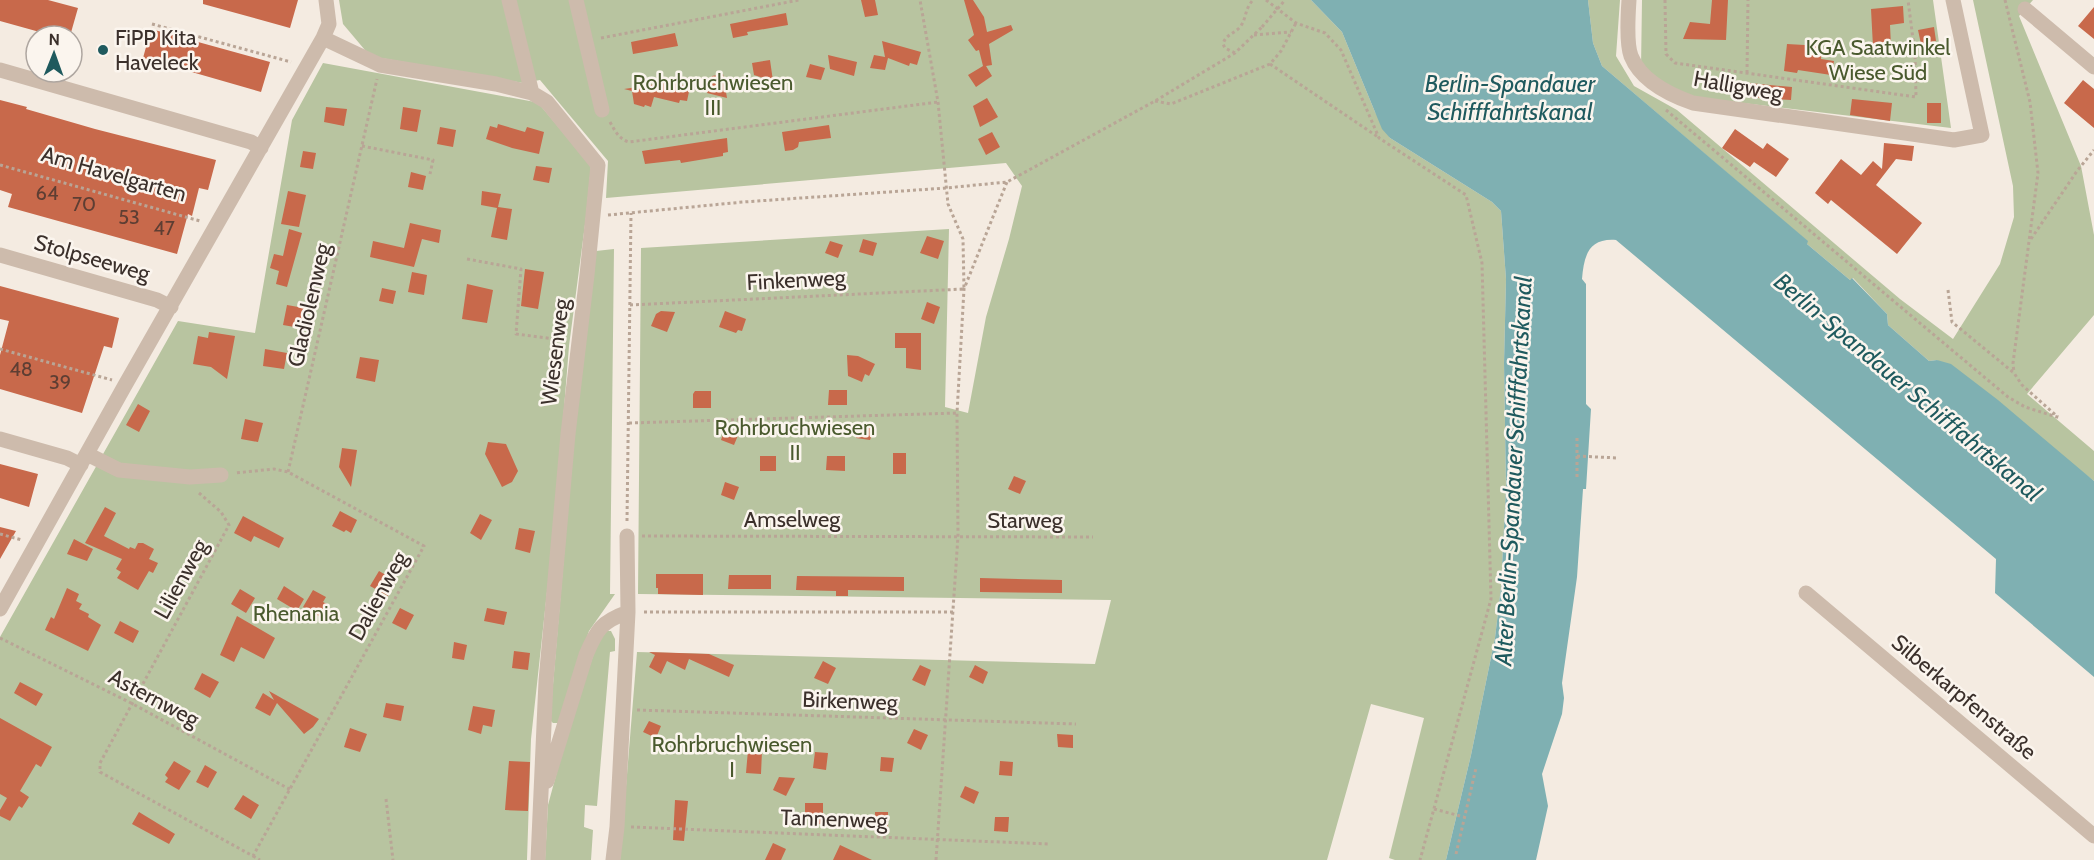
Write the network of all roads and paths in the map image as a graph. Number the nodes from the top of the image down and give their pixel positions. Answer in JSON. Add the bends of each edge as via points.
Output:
{"nodes":[{"id":1,"x":326,"y":0,"type":"edge"},
{"id":2,"x":509,"y":0,"type":"edge"},
{"id":3,"x":576,"y":0,"type":"edge"},
{"id":4,"x":799,"y":0,"type":"edge"},
{"id":5,"x":920,"y":0,"type":"edge"},
{"id":6,"x":1253,"y":0,"type":"edge"},
{"id":7,"x":1266,"y":0,"type":"edge"},
{"id":8,"x":1285,"y":0,"type":"edge"},
{"id":9,"x":1629,"y":0,"type":"edge"},
{"id":10,"x":1665,"y":0,"type":"edge"},
{"id":11,"x":1748,"y":0,"type":"edge"},
{"id":12,"x":1908,"y":0,"type":"edge"},
{"id":13,"x":1953,"y":0,"type":"edge"},
{"id":14,"x":2005,"y":0,"type":"edge"},
{"id":15,"x":2025,"y":9,"type":"dead end"},
{"id":16,"x":1296,"y":23,"type":"junction"},
{"id":17,"x":152,"y":24,"type":"dead end"},
{"id":18,"x":1291,"y":32,"type":"junction"},
{"id":19,"x":1254,"y":35,"type":"junction"},
{"id":20,"x":323,"y":38,"type":"junction"},
{"id":21,"x":585,"y":41,"type":"junction"},
{"id":22,"x":1235,"y":53,"type":"junction"},
{"id":23,"x":380,"y":64,"type":"junction"},
{"id":24,"x":1270,"y":64,"type":"junction"},
{"id":25,"x":307,"y":67,"type":"junction"},
{"id":26,"x":2094,"y":67,"type":"edge"},
{"id":27,"x":0,"y":70,"type":"edge"},
{"id":28,"x":1747,"y":74,"type":"junction"},
{"id":29,"x":532,"y":93,"type":"junction"},
{"id":30,"x":1155,"y":101,"type":"junction"},
{"id":31,"x":938,"y":102,"type":"junction"},
{"id":32,"x":1660,"y":105,"type":"dead end"},
{"id":33,"x":602,"y":110,"type":"joint"},
{"id":34,"x":1379,"y":138,"type":"junction"},
{"id":35,"x":362,"y":146,"type":"junction"},
{"id":36,"x":261,"y":148,"type":"junction"},
{"id":37,"x":2094,"y":150,"type":"edge"},
{"id":38,"x":0,"y":165,"type":"edge"},
{"id":39,"x":430,"y":174,"type":"dead end"},
{"id":40,"x":1007,"y":182,"type":"junction"},
{"id":41,"x":946,"y":188,"type":"junction"},
{"id":42,"x":631,"y":213,"type":"junction"},
{"id":43,"x":594,"y":214,"type":"junction"},
{"id":44,"x":215,"y":228,"type":"junction"},
{"id":45,"x":2030,"y":240,"type":"junction"},
{"id":46,"x":0,"y":255,"type":"edge"},
{"id":47,"x":467,"y":260,"type":"dead end"},
{"id":48,"x":964,"y":289,"type":"junction"},
{"id":49,"x":1948,"y":290,"type":"dead end"},
{"id":50,"x":630,"y":305,"type":"junction"},
{"id":51,"x":171,"y":307,"type":"junction"},
{"id":52,"x":579,"y":342,"type":"junction"},
{"id":53,"x":0,"y":349,"type":"edge"},
{"id":54,"x":2013,"y":373,"type":"junction"},
{"id":55,"x":124,"y":387,"type":"junction"},
{"id":56,"x":957,"y":413,"type":"junction"},
{"id":57,"x":628,"y":423,"type":"junction"},
{"id":58,"x":1577,"y":435,"type":"dead end"},
{"id":59,"x":0,"y":439,"type":"edge"},
{"id":60,"x":1577,"y":456,"type":"junction"},
{"id":61,"x":1618,"y":458,"type":"dead end"},
{"id":62,"x":84,"y":459,"type":"junction"},
{"id":63,"x":288,"y":472,"type":"junction"},
{"id":64,"x":221,"y":475,"type":"joint"},
{"id":65,"x":190,"y":477,"type":"junction"},
{"id":66,"x":1577,"y":477,"type":"dead end"},
{"id":67,"x":0,"y":534,"type":"edge"},
{"id":68,"x":627,"y":536,"type":"junction"},
{"id":69,"x":958,"y":536,"type":"junction"},
{"id":70,"x":1093,"y":537,"type":"dead end"},
{"id":71,"x":34,"y":546,"type":"junction"},
{"id":72,"x":1806,"y":593,"type":"dead end"},
{"id":73,"x":0,"y":609,"type":"edge"},
{"id":74,"x":628,"y":612,"type":"junction"},
{"id":75,"x":953,"y":612,"type":"junction"},
{"id":76,"x":0,"y":638,"type":"edge"},
{"id":77,"x":131,"y":703,"type":"junction"},
{"id":78,"x":623,"y":710,"type":"junction"},
{"id":79,"x":947,"y":720,"type":"junction"},
{"id":80,"x":1076,"y":724,"type":"dead end"},
{"id":81,"x":1476,"y":768,"type":"dead end"},
{"id":82,"x":542,"y":781,"type":"junction"},
{"id":83,"x":291,"y":790,"type":"junction"},
{"id":84,"x":386,"y":799,"type":"dead end"},
{"id":85,"x":1434,"y":809,"type":"junction"},
{"id":86,"x":1464,"y":818,"type":"junction"},
{"id":87,"x":617,"y":827,"type":"junction"},
{"id":88,"x":2094,"y":836,"type":"edge"},
{"id":89,"x":938,"y":840,"type":"junction"},
{"id":90,"x":1049,"y":844,"type":"dead end"},
{"id":91,"x":1456,"y":854,"type":"dead end"},
{"id":92,"x":253,"y":856,"type":"junction"},
{"id":93,"x":260,"y":860,"type":"edge"},
{"id":94,"x":393,"y":860,"type":"edge"},
{"id":95,"x":538,"y":860,"type":"edge"},
{"id":96,"x":613,"y":860,"type":"edge"},
{"id":97,"x":936,"y":860,"type":"edge"},
{"id":98,"x":1420,"y":860,"type":"edge"}],
"edges":[{"from":1,"to":20,"type":"street","via":[[328,24]]},
{"from":2,"to":29,"type":"street"},
{"from":3,"to":21,"type":"street"},
{"from":4,"to":21,"type":"path"},
{"from":5,"to":31,"type":"path"},
{"from":6,"to":22,"type":"path","via":[[1245,9],[1240,27],[1225,38],[1225,48]]},
{"from":7,"to":16,"type":"path"},
{"from":8,"to":19,"type":"path","bridge":true},
{"from":9,"to":13,"type":"street","name":"Halligweg","via":[[1630,56],[1643,76],[1675,97],[1693,103],[1954,140],[1982,135]]},
{"from":10,"to":28,"type":"path","via":[[1666,54],[1675,63]]},
{"from":11,"to":28,"type":"path"},
{"from":12,"to":28,"type":"path","via":[[1917,97]]},
{"from":14,"to":45,"type":"path","via":[[2030,102],[2038,173]]},
{"from":15,"to":26,"type":"street"},
{"from":16,"to":18,"type":"path"},
{"from":16,"to":34,"type":"path","via":[[1325,33],[1341,50]]},
{"from":17,"to":25,"type":"path"},
{"from":18,"to":19,"type":"path"},
{"from":18,"to":24,"type":"path"},
{"from":19,"to":22,"type":"path"},
{"from":20,"to":23,"type":"street","name":"Wiesenweg"},
{"from":20,"to":25,"type":"street"},
{"from":21,"to":33,"type":"street"},
{"from":22,"to":30,"type":"path"},
{"from":23,"to":29,"type":"street","name":"Wiesenweg"},
{"from":23,"to":35,"type":"path","name":"Gladiolenweg"},
{"from":24,"to":30,"type":"path","via":[[1171,104]]},
{"from":24,"to":34,"type":"path"},
{"from":25,"to":36,"type":"street"},
{"from":27,"to":36,"type":"street"},
{"from":29,"to":43,"type":"street","name":"Wiesenweg","via":[[547,102],[597,165]]},
{"from":30,"to":40,"type":"path"},
{"from":31,"to":33,"type":"path","via":[[629,142],[616,134]]},
{"from":31,"to":41,"type":"path"},
{"from":32,"to":54,"type":"path","via":[[2008,397],[2060,418]]},
{"from":34,"to":85,"type":"path","via":[[1466,195],[1482,263],[1491,599]]},
{"from":35,"to":39,"type":"path","via":[[433,160]]},
{"from":35,"to":63,"type":"path","name":"Gladiolenweg"},
{"from":36,"to":44,"type":"street"},
{"from":37,"to":45,"type":"path"},
{"from":38,"to":44,"type":"path","name":"Am Havelgarten"},
{"from":40,"to":41,"type":"path"},
{"from":40,"to":48,"type":"path"},
{"from":41,"to":42,"type":"path"},
{"from":41,"to":48,"type":"path","via":[[948,204],[963,239]]},
{"from":42,"to":43,"type":"path"},
{"from":42,"to":50,"type":"path"},
{"from":43,"to":52,"type":"street","name":"Wiesenweg"},
{"from":44,"to":51,"type":"street"},
{"from":45,"to":54,"type":"path"},
{"from":46,"to":51,"type":"street","name":"Stolpseeweg"},
{"from":47,"to":52,"type":"path","via":[[521,269],[516,334]]},
{"from":48,"to":50,"type":"path","name":"Finkenweg"},
{"from":48,"to":56,"type":"path"},
{"from":49,"to":54,"type":"path","via":[[1952,322]]},
{"from":50,"to":57,"type":"path"},
{"from":51,"to":55,"type":"street"},
{"from":52,"to":82,"type":"street","name":"Wiesenweg","via":[[546,681]]},
{"from":53,"to":55,"type":"path","via":[[112,380]]},
{"from":55,"to":62,"type":"street"},
{"from":56,"to":57,"type":"path"},
{"from":56,"to":69,"type":"path"},
{"from":57,"to":68,"type":"path"},
{"from":58,"to":60,"type":"path"},
{"from":59,"to":62,"type":"street"},
{"from":60,"to":61,"type":"path"},
{"from":60,"to":66,"type":"path"},
{"from":62,"to":65,"type":"street","via":[[119,470]]},
{"from":62,"to":71,"type":"street"},
{"from":63,"to":64,"type":"path","name":"Dalienweg","via":[[274,469]]},
{"from":63,"to":83,"type":"path","name":"Dalienweg","via":[[424,546]]},
{"from":64,"to":65,"type":"street"},
{"from":65,"to":77,"type":"path","name":"Lilienweg","via":[[229,525]]},
{"from":67,"to":71,"type":"path"},
{"from":68,"to":69,"type":"path","name":"Amselweg"},
{"from":68,"to":74,"type":"street"},
{"from":69,"to":70,"type":"path","name":"Starweg"},
{"from":69,"to":75,"type":"path"},
{"from":71,"to":73,"type":"street"},
{"from":72,"to":88,"type":"street","name":"Silberkarpfenstraße"},
{"from":74,"to":75,"type":"path"},
{"from":74,"to":78,"type":"street"},
{"from":74,"to":82,"type":"street","via":[[608,620],[594,636],[548,780]]},
{"from":75,"to":79,"type":"path"},
{"from":76,"to":77,"type":"path","name":"Asternweg"},
{"from":77,"to":83,"type":"path","name":"Asternweg"},
{"from":77,"to":92,"type":"path","via":[[100,762],[100,772]]},
{"from":78,"to":79,"type":"path","name":"Birkenweg"},
{"from":78,"to":87,"type":"street"},
{"from":79,"to":80,"type":"path","name":"Birkenweg"},
{"from":79,"to":89,"type":"path"},
{"from":81,"to":86,"type":"path"},
{"from":82,"to":95,"type":"street","name":"Wiesenweg"},
{"from":83,"to":92,"type":"path","name":"Dalienweg"},
{"from":84,"to":94,"type":"path"},
{"from":85,"to":86,"type":"path"},
{"from":85,"to":98,"type":"path"},
{"from":86,"to":91,"type":"path"},
{"from":87,"to":89,"type":"path","name":"Tannenweg"},
{"from":87,"to":96,"type":"street"},
{"from":89,"to":90,"type":"path","name":"Tannenweg"},
{"from":89,"to":97,"type":"path"},
{"from":92,"to":93,"type":"path"}]}
